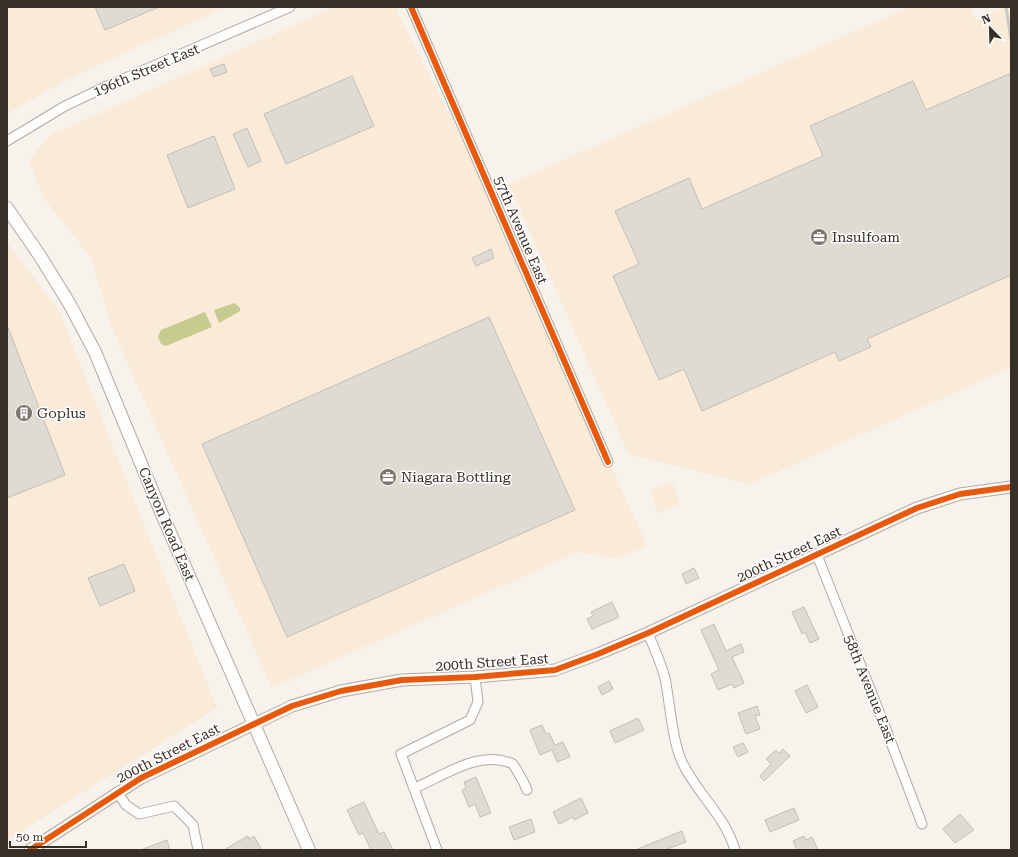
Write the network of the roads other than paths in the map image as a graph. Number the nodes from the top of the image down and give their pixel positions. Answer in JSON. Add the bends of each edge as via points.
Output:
{"nodes":[{"id":1,"x":290,"y":7,"type":"edge"},
{"id":2,"x":411,"y":7,"type":"edge"},
{"id":3,"x":7,"y":141,"type":"edge"},
{"id":4,"x":7,"y":208,"type":"edge"},
{"id":5,"x":608,"y":462,"type":"dead end"},
{"id":6,"x":1011,"y":487,"type":"edge"},
{"id":7,"x":817,"y":555,"type":"junction"},
{"id":8,"x":648,"y":633,"type":"junction"},
{"id":9,"x":475,"y":677,"type":"junction"},
{"id":10,"x":253,"y":723,"type":"junction"},
{"id":11,"x":415,"y":788,"type":"junction"},
{"id":12,"x":526,"y":790,"type":"dead end"},
{"id":13,"x":117,"y":792,"type":"junction"},
{"id":14,"x":922,"y":824,"type":"dead end"},
{"id":15,"x":30,"y":850,"type":"edge"},
{"id":16,"x":198,"y":850,"type":"edge"},
{"id":17,"x":309,"y":850,"type":"edge"},
{"id":18,"x":438,"y":850,"type":"edge"},
{"id":19,"x":735,"y":850,"type":"edge"}],
"edges":[{"from":1,"to":3,"type":"street","name":"196th Street East","via":[[107,86],[65,106]]},
{"from":2,"to":5,"type":"street","name":"57th Avenue East"},
{"from":4,"to":10,"type":"main road","name":"Canyon Road East","via":[[53,276],[95,352]]},
{"from":6,"to":7,"type":"street","name":"200th Street East","via":[[960,494],[904,514]]},
{"from":7,"to":8,"type":"street","name":"200th Street East"},
{"from":7,"to":14,"type":"street","name":"58th Avenue East"},
{"from":8,"to":9,"type":"street","name":"200th Street East","via":[[555,670]]},
{"from":8,"to":19,"type":"street","via":[[665,678],[675,739],[682,761],[691,779],[723,821]]},
{"from":9,"to":10,"type":"street","name":"200th Street East","via":[[402,680],[341,691],[292,706]]},
{"from":9,"to":11,"type":"street","via":[[478,702],[470,720],[401,754]]},
{"from":10,"to":13,"type":"street","name":"200th Street East"},
{"from":10,"to":17,"type":"main road","name":"Canyon Road East"},
{"from":11,"to":12,"type":"street","via":[[475,761],[490,759],[513,764]]},
{"from":11,"to":18,"type":"street"},
{"from":13,"to":15,"type":"street","name":"200th Street East"},
{"from":13,"to":16,"type":"street","via":[[126,804],[139,814],[174,806],[193,825]]}]}
